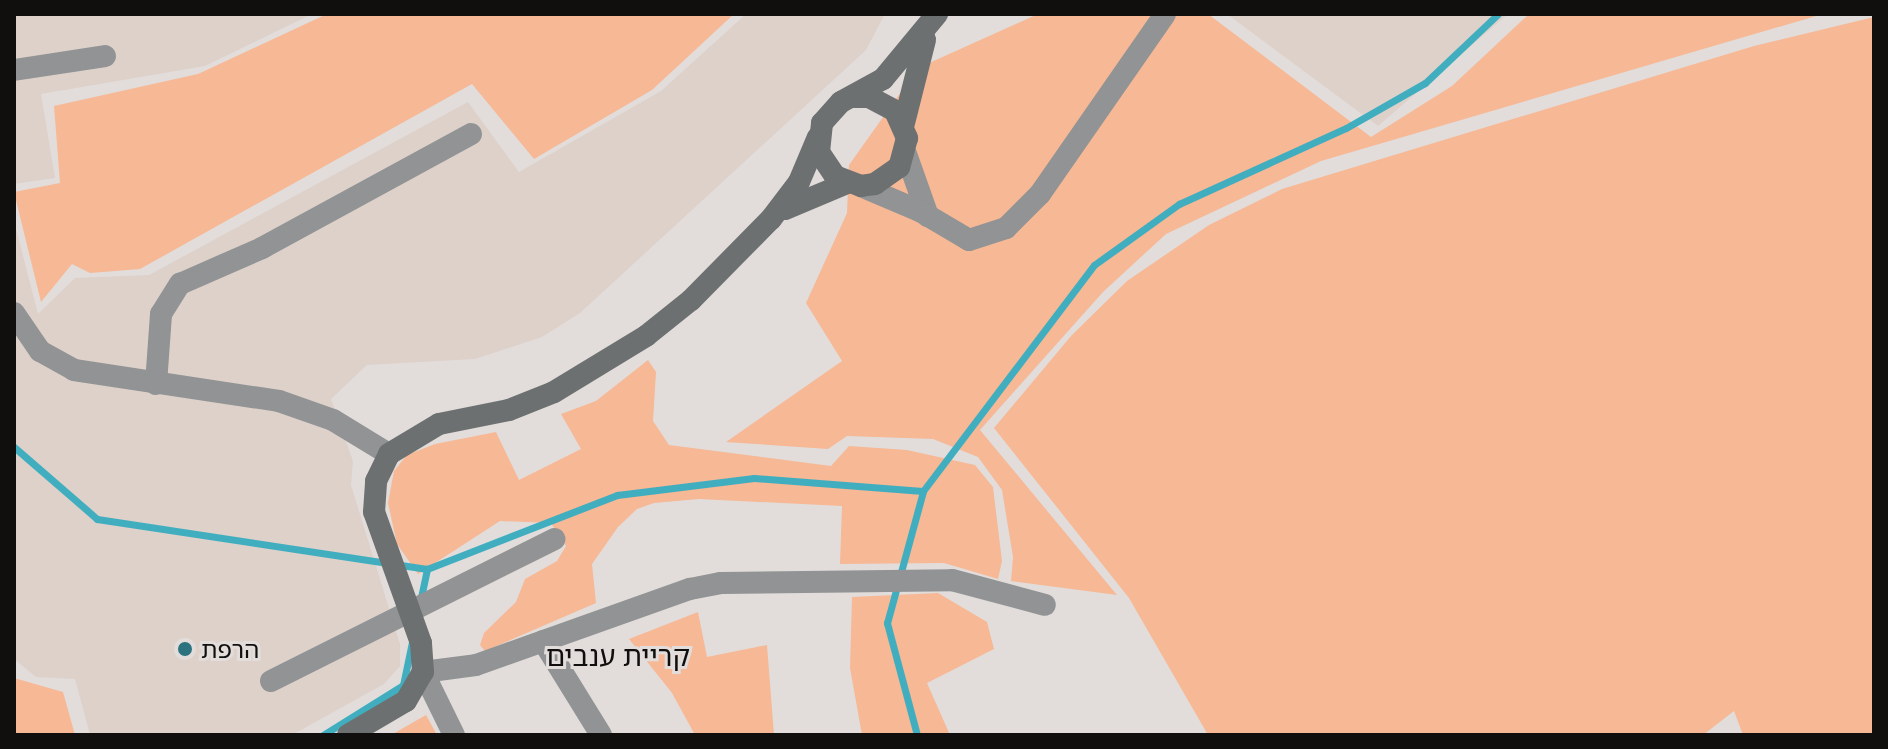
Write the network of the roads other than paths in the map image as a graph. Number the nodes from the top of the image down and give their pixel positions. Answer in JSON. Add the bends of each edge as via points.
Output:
{"nodes":[{"id":1,"x":937,"y":14,"type":"edge"},
{"id":2,"x":1165,"y":14,"type":"edge"},
{"id":3,"x":105,"y":56,"type":"dead end"},
{"id":4,"x":14,"y":70,"type":"edge"},
{"id":5,"x":855,"y":97,"type":"junction"},
{"id":6,"x":904,"y":123,"type":"junction"},
{"id":7,"x":471,"y":134,"type":"dead end"},
{"id":8,"x":818,"y":137,"type":"junction"},
{"id":9,"x":906,"y":154,"type":"junction"},
{"id":10,"x":854,"y":184,"type":"junction"},
{"id":11,"x":928,"y":217,"type":"junction"},
{"id":12,"x":771,"y":219,"type":"junction"},
{"id":13,"x":14,"y":313,"type":"edge"},
{"id":14,"x":156,"y":384,"type":"junction"},
{"id":15,"x":389,"y":454,"type":"junction"},
{"id":16,"x":554,"y":539,"type":"dead end"},
{"id":17,"x":1045,"y":605,"type":"dead end"},
{"id":18,"x":409,"y":611,"type":"junction"},
{"id":19,"x":543,"y":641,"type":"junction"},
{"id":20,"x":423,"y":672,"type":"junction"},
{"id":21,"x":271,"y":681,"type":"dead end"},
{"id":22,"x":348,"y":735,"type":"edge"},
{"id":23,"x":454,"y":735,"type":"edge"},
{"id":24,"x":601,"y":735,"type":"edge"}],
"edges":[{"from":1,"to":5,"type":"main road","via":[[883,79]]},
{"from":1,"to":6,"type":"main road","via":[[915,65]]},
{"from":2,"to":11,"type":"street","via":[[1024,214],[985,238],[969,240]]},
{"from":3,"to":4,"type":"street"},
{"from":5,"to":6,"type":"main road","via":[[883,102]]},
{"from":5,"to":8,"type":"main road","via":[[830,111]]},
{"from":6,"to":9,"type":"main road"},
{"from":7,"to":14,"type":"street","via":[[262,248],[180,284],[161,314]]},
{"from":8,"to":10,"type":"main road","via":[[825,165]]},
{"from":8,"to":12,"type":"main road","via":[[799,182]]},
{"from":9,"to":10,"type":"main road","via":[[888,178]]},
{"from":9,"to":11,"type":"street","via":[[915,192]]},
{"from":10,"to":11,"type":"street"},
{"from":10,"to":12,"type":"main road","via":[[806,197]]},
{"from":12,"to":15,"type":"main road","via":[[691,300],[600,367],[509,410],[418,432]]},
{"from":13,"to":14,"type":"street","via":[[31,342],[61,365]]},
{"from":14,"to":15,"type":"street","via":[[279,401],[333,420]]},
{"from":15,"to":18,"type":"main road","via":[[376,481],[374,512]]},
{"from":16,"to":18,"type":"street"},
{"from":17,"to":19,"type":"street","via":[[952,580],[721,583]]},
{"from":18,"to":20,"type":"main road","via":[[421,643]]},
{"from":18,"to":21,"type":"street"},
{"from":19,"to":20,"type":"street","via":[[467,667]]},
{"from":19,"to":24,"type":"street"},
{"from":20,"to":22,"type":"main road","via":[[406,701]]},
{"from":20,"to":23,"type":"street"}]}
